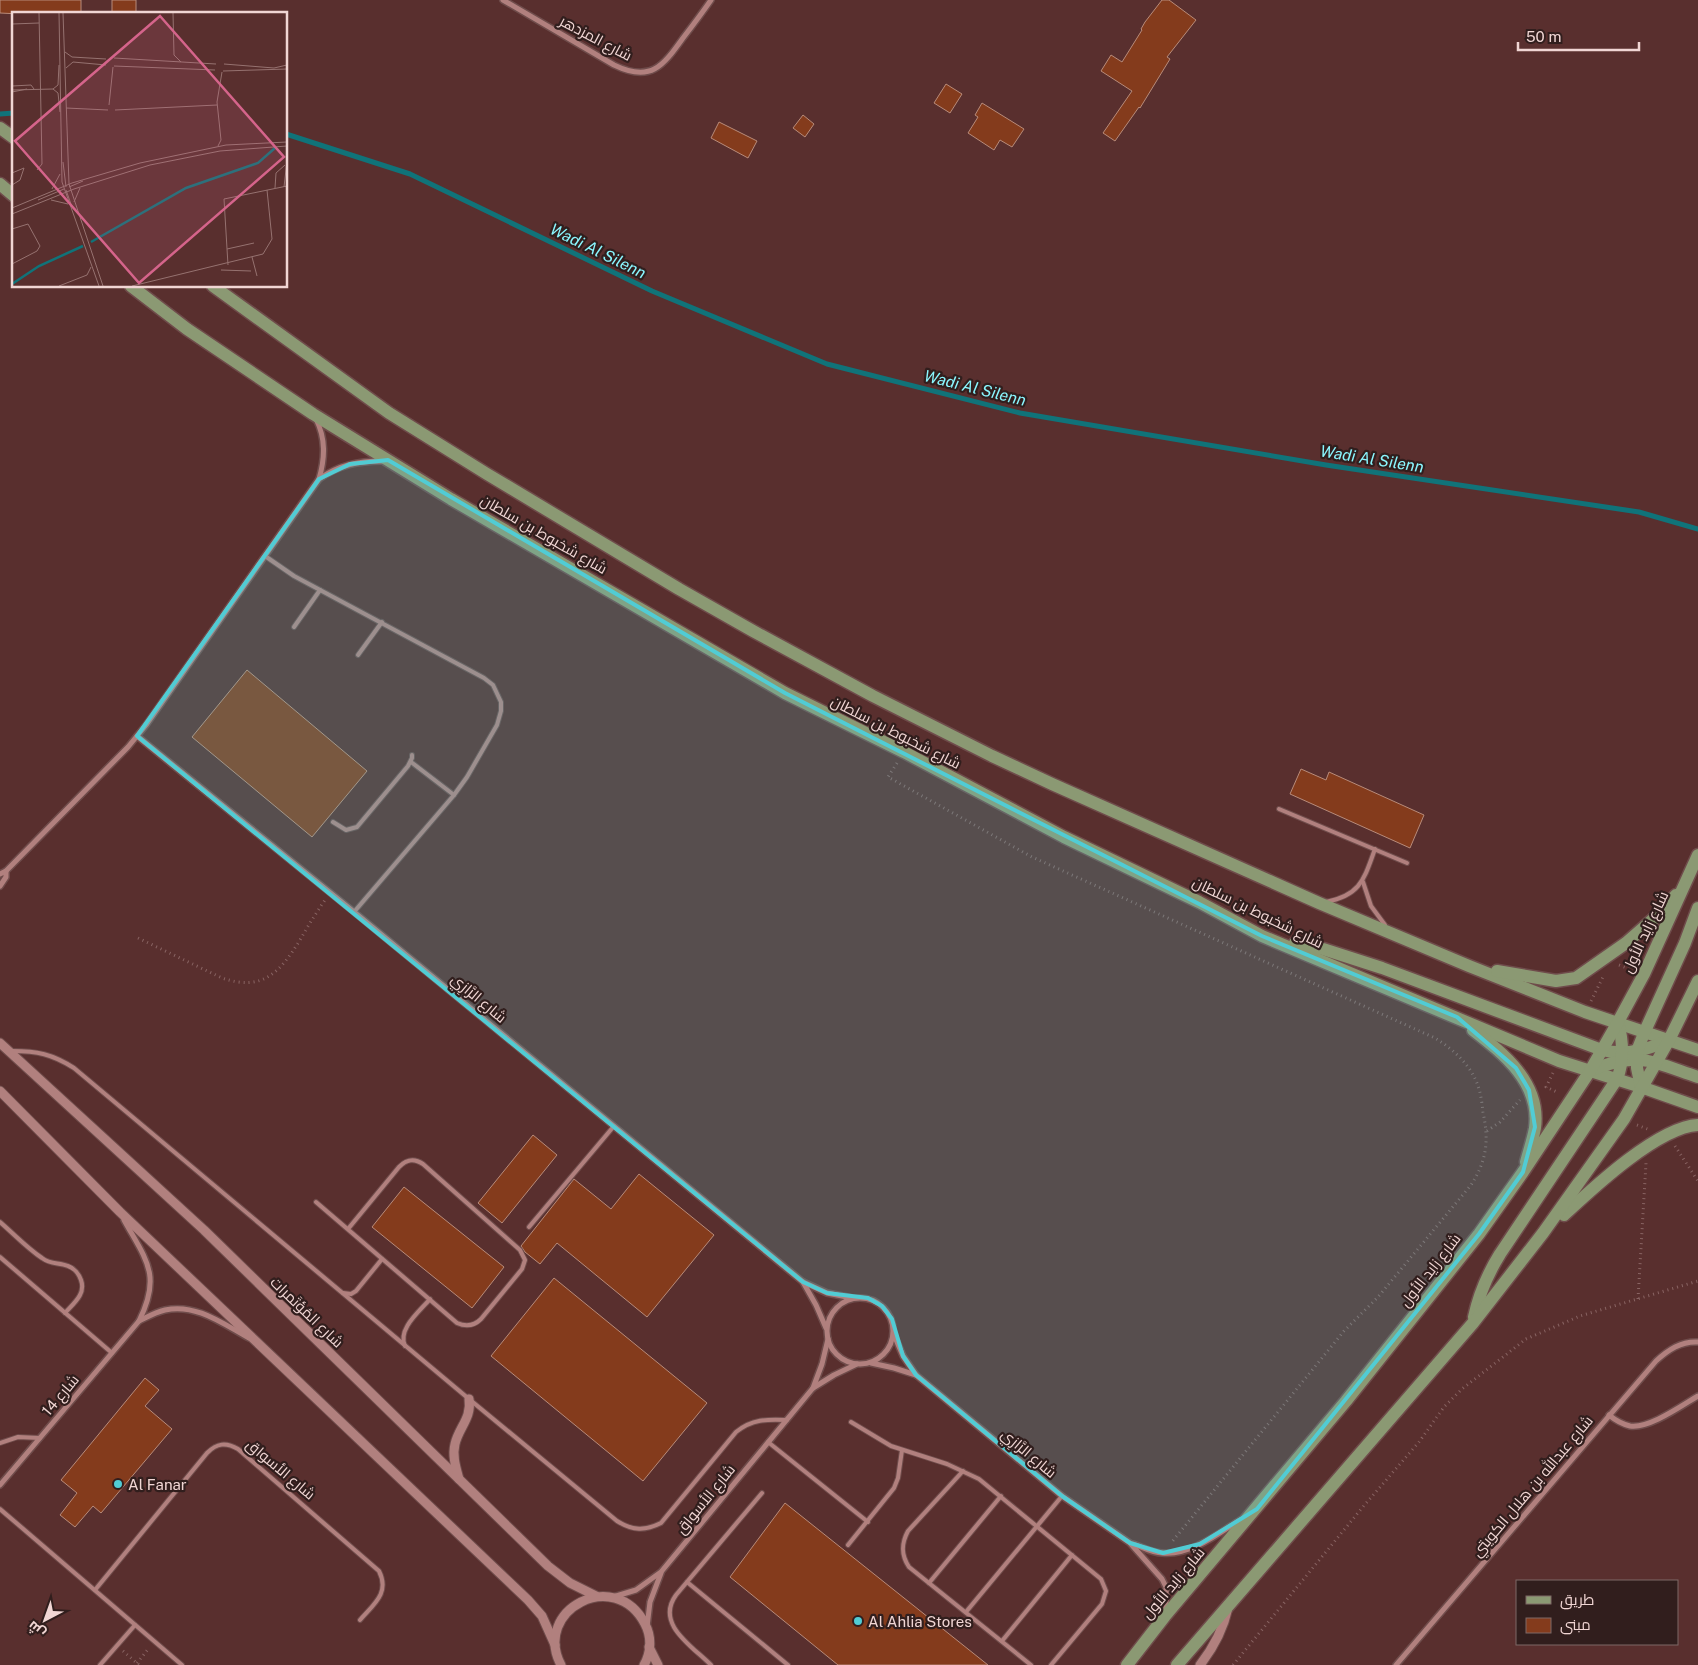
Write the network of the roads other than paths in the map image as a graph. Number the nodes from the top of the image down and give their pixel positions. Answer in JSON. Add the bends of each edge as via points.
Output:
{"nodes":[{"id":1,"x":503,"y":0,"type":"edge"},
{"id":2,"x":711,"y":0,"type":"edge"},
{"id":3,"x":0,"y":128,"type":"edge"},
{"id":4,"x":12,"y":137,"type":"edge"},
{"id":5,"x":0,"y":184,"type":"edge"},
{"id":6,"x":12,"y":194,"type":"edge"},
{"id":7,"x":134,"y":288,"type":"edge"},
{"id":8,"x":216,"y":288,"type":"edge"},
{"id":9,"x":313,"y":414,"type":"junction"},
{"id":10,"x":388,"y":460,"type":"junction"},
{"id":11,"x":319,"y":479,"type":"junction"},
{"id":12,"x":265,"y":556,"type":"junction"},
{"id":13,"x":320,"y":590,"type":"junction"},
{"id":14,"x":382,"y":622,"type":"junction"},
{"id":15,"x":294,"y":627,"type":"dead end"},
{"id":16,"x":358,"y":655,"type":"dead end"},
{"id":17,"x":137,"y":736,"type":"junction"},
{"id":18,"x":412,"y":755,"type":"dead end"},
{"id":19,"x":411,"y":762,"type":"junction"},
{"id":20,"x":454,"y":795,"type":"junction"},
{"id":21,"x":1279,"y":809,"type":"dead end"},
{"id":22,"x":333,"y":822,"type":"dead end"},
{"id":23,"x":1375,"y":850,"type":"junction"},
{"id":24,"x":1698,"y":855,"type":"edge"},
{"id":25,"x":1407,"y":863,"type":"dead end"},
{"id":26,"x":3,"y":873,"type":"edge"},
{"id":27,"x":1363,"y":882,"type":"junction"},
{"id":28,"x":0,"y":886,"type":"edge"},
{"id":29,"x":1684,"y":886,"type":"junction"},
{"id":30,"x":1319,"y":903,"type":"junction"},
{"id":31,"x":1698,"y":908,"type":"edge"},
{"id":32,"x":354,"y":912,"type":"junction"},
{"id":33,"x":1262,"y":936,"type":"junction"},
{"id":34,"x":1395,"y":936,"type":"junction"},
{"id":35,"x":1469,"y":966,"type":"junction"},
{"id":36,"x":1698,"y":981,"type":"edge"},
{"id":37,"x":1457,"y":1017,"type":"junction"},
{"id":38,"x":1618,"y":1022,"type":"junction"},
{"id":39,"x":1645,"y":1031,"type":"junction"},
{"id":40,"x":1668,"y":1040,"type":"junction"},
{"id":41,"x":0,"y":1043,"type":"edge"},
{"id":42,"x":1602,"y":1050,"type":"junction"},
{"id":43,"x":1698,"y":1050,"type":"edge"},
{"id":44,"x":8,"y":1051,"type":"junction"},
{"id":45,"x":1637,"y":1055,"type":"junction"},
{"id":46,"x":1622,"y":1056,"type":"junction"},
{"id":47,"x":1656,"y":1062,"type":"junction"},
{"id":48,"x":1590,"y":1071,"type":"junction"},
{"id":49,"x":1698,"y":1077,"type":"edge"},
{"id":50,"x":1617,"y":1079,"type":"junction"},
{"id":51,"x":1641,"y":1087,"type":"junction"},
{"id":52,"x":0,"y":1091,"type":"edge"},
{"id":53,"x":1698,"y":1107,"type":"edge"},
{"id":54,"x":1698,"y":1125,"type":"edge"},
{"id":55,"x":614,"y":1126,"type":"junction"},
{"id":56,"x":1523,"y":1172,"type":"junction"},
{"id":57,"x":316,"y":1202,"type":"dead end"},
{"id":58,"x":120,"y":1212,"type":"junction"},
{"id":59,"x":0,"y":1222,"type":"edge"},
{"id":60,"x":529,"y":1227,"type":"dead end"},
{"id":61,"x":348,"y":1229,"type":"junction"},
{"id":62,"x":1543,"y":1233,"type":"junction"},
{"id":63,"x":0,"y":1256,"type":"edge"},
{"id":64,"x":382,"y":1259,"type":"junction"},
{"id":65,"x":803,"y":1282,"type":"junction"},
{"id":66,"x":341,"y":1292,"type":"junction"},
{"id":67,"x":852,"y":1298,"type":"junction"},
{"id":68,"x":430,"y":1300,"type":"junction"},
{"id":69,"x":65,"y":1313,"type":"junction"},
{"id":70,"x":139,"y":1321,"type":"junction"},
{"id":71,"x":1473,"y":1323,"type":"junction"},
{"id":72,"x":827,"y":1330,"type":"junction"},
{"id":73,"x":894,"y":1335,"type":"junction"},
{"id":74,"x":828,"y":1339,"type":"junction"},
{"id":75,"x":1698,"y":1342,"type":"edge"},
{"id":76,"x":258,"y":1343,"type":"junction"},
{"id":77,"x":406,"y":1348,"type":"junction"},
{"id":78,"x":112,"y":1353,"type":"junction"},
{"id":79,"x":871,"y":1363,"type":"junction"},
{"id":80,"x":857,"y":1364,"type":"junction"},
{"id":81,"x":916,"y":1375,"type":"junction"},
{"id":82,"x":813,"y":1388,"type":"junction"},
{"id":83,"x":1698,"y":1396,"type":"edge"},
{"id":84,"x":468,"y":1399,"type":"junction"},
{"id":85,"x":1608,"y":1416,"type":"junction"},
{"id":86,"x":787,"y":1420,"type":"junction"},
{"id":87,"x":851,"y":1422,"type":"dead end"},
{"id":88,"x":40,"y":1438,"type":"junction"},
{"id":89,"x":768,"y":1442,"type":"junction"},
{"id":90,"x":0,"y":1443,"type":"edge"},
{"id":91,"x":902,"y":1450,"type":"junction"},
{"id":92,"x":963,"y":1471,"type":"junction"},
{"id":93,"x":459,"y":1480,"type":"junction"},
{"id":94,"x":0,"y":1485,"type":"edge"},
{"id":95,"x":762,"y":1493,"type":"dead end"},
{"id":96,"x":1001,"y":1496,"type":"junction"},
{"id":97,"x":1062,"y":1496,"type":"junction"},
{"id":98,"x":0,"y":1509,"type":"edge"},
{"id":99,"x":1257,"y":1509,"type":"junction"},
{"id":100,"x":868,"y":1522,"type":"junction"},
{"id":101,"x":1037,"y":1526,"type":"junction"},
{"id":102,"x":1130,"y":1543,"type":"junction"},
{"id":103,"x":848,"y":1546,"type":"dead end"},
{"id":104,"x":1072,"y":1554,"type":"junction"},
{"id":105,"x":661,"y":1572,"type":"junction"},
{"id":106,"x":687,"y":1582,"type":"junction"},
{"id":107,"x":929,"y":1582,"type":"junction"},
{"id":108,"x":94,"y":1590,"type":"junction"},
{"id":109,"x":596,"y":1596,"type":"junction"},
{"id":110,"x":612,"y":1597,"type":"junction"},
{"id":111,"x":1229,"y":1604,"type":"junction"},
{"id":112,"x":966,"y":1612,"type":"junction"},
{"id":113,"x":1165,"y":1616,"type":"junction"},
{"id":114,"x":360,"y":1620,"type":"dead end"},
{"id":115,"x":135,"y":1625,"type":"junction"},
{"id":116,"x":647,"y":1627,"type":"junction"},
{"id":117,"x":1002,"y":1641,"type":"junction"},
{"id":118,"x":556,"y":1645,"type":"junction"},
{"id":119,"x":649,"y":1647,"type":"junction"},
{"id":120,"x":559,"y":1663,"type":"edge"},
{"id":121,"x":100,"y":1665,"type":"edge"},
{"id":122,"x":182,"y":1665,"type":"edge"},
{"id":123,"x":644,"y":1665,"type":"edge"},
{"id":124,"x":658,"y":1665,"type":"edge"},
{"id":125,"x":711,"y":1665,"type":"edge"},
{"id":126,"x":788,"y":1665,"type":"edge"},
{"id":127,"x":1031,"y":1665,"type":"edge"},
{"id":128,"x":1051,"y":1665,"type":"edge"},
{"id":129,"x":1126,"y":1665,"type":"edge"},
{"id":130,"x":1177,"y":1665,"type":"edge"},
{"id":131,"x":1200,"y":1665,"type":"edge"},
{"id":132,"x":1396,"y":1665,"type":"edge"}],
"edges":[{"from":1,"to":2,"type":"street","name":"شارع المزدهر","via":[[614,65],[627,71],[641,72],[655,69],[666,61]]},
{"from":3,"to":4,"type":"main road"},
{"from":5,"to":6,"type":"main road"},
{"from":7,"to":9,"type":"main road","name":"شارع شخبوط بن سلطان"},
{"from":8,"to":30,"type":"main road","name":"شارع شخبوط بن سلطان","via":[[389,413],[753,631],[992,756]]},
{"from":9,"to":10,"type":"main road","name":"شارع شخبوط بن سلطان"},
{"from":9,"to":11,"type":"street","via":[[323,439],[323,466]]},
{"from":10,"to":11,"type":"street","via":[[350,464]]},
{"from":10,"to":33,"type":"main road","name":"شارع شخبوط بن سلطان","via":[[776,688]]},
{"from":11,"to":12,"type":"street"},
{"from":12,"to":13,"type":"lane"},
{"from":12,"to":17,"type":"street"},
{"from":13,"to":14,"type":"lane"},
{"from":13,"to":15,"type":"lane"},
{"from":14,"to":16,"type":"lane"},
{"from":14,"to":20,"type":"lane","via":[[484,678],[498,693],[501,711],[497,725]]},
{"from":17,"to":26,"type":"street"},
{"from":17,"to":32,"type":"street","name":"شارع الرَّازِي"},
{"from":18,"to":19,"type":"lane"},
{"from":19,"to":20,"type":"lane"},
{"from":19,"to":22,"type":"lane","via":[[357,827],[346,830]]},
{"from":20,"to":32,"type":"lane"},
{"from":21,"to":23,"type":"lane"},
{"from":23,"to":25,"type":"lane"},
{"from":23,"to":27,"type":"lane"},
{"from":24,"to":29,"type":"main road","name":"شارع زايد الأول"},
{"from":26,"to":28,"type":"street","via":[[6,877]]},
{"from":27,"to":30,"type":"lane","via":[[1338,899]]},
{"from":27,"to":34,"type":"lane","via":[[1375,912]]},
{"from":29,"to":35,"type":"main road","via":[[1632,938],[1576,978],[1556,981]]},
{"from":29,"to":38,"type":"main road","name":"شارع زايد الأول"},
{"from":30,"to":34,"type":"main road","name":"شارع شخبوط بن سلطان"},
{"from":31,"to":39,"type":"main road"},
{"from":32,"to":55,"type":"street","name":"شارع الرَّازِي"},
{"from":33,"to":37,"type":"main road","name":"شارع شخبوط بن سلطان"},
{"from":33,"to":42,"type":"main road","via":[[1323,949],[1382,968]]},
{"from":34,"to":35,"type":"main road","name":"شارع شخبوط بن سلطان"},
{"from":35,"to":38,"type":"main road","name":"شارع شخبوط بن سلطان"},
{"from":36,"to":40,"type":"main road"},
{"from":37,"to":48,"type":"main road","name":"شارع شخبوط بن سلطان"},
{"from":37,"to":56,"type":"main road","via":[[1500,1051],[1516,1068],[1529,1090],[1535,1127]]},
{"from":38,"to":39,"type":"main road","name":"شارع شخبوط بن سلطان"},
{"from":38,"to":42,"type":"main road","name":"شارع زايد الأول"},
{"from":38,"to":46,"type":"main road"},
{"from":39,"to":40,"type":"main road","name":"شارع شخبوط بن سلطان"},
{"from":39,"to":45,"type":"main road"},
{"from":40,"to":43,"type":"main road","name":"شارع شخبوط بن سلطان"},
{"from":40,"to":45,"type":"main road"},
{"from":40,"to":47,"type":"main road"},
{"from":41,"to":44,"type":"street","name":"شارع المُؤتَمرات"},
{"from":42,"to":46,"type":"main road"},
{"from":42,"to":48,"type":"main road","name":"شارع زايد الأول"},
{"from":44,"to":66,"type":"lane","via":[[43,1053],[74,1068]]},
{"from":44,"to":93,"type":"street","name":"شارع المُؤتَمرات","via":[[204,1230]]},
{"from":45,"to":46,"type":"main road"},
{"from":45,"to":47,"type":"main road"},
{"from":45,"to":51,"type":"main road"},
{"from":46,"to":48,"type":"main road"},
{"from":46,"to":50,"type":"main road"},
{"from":47,"to":49,"type":"main road"},
{"from":47,"to":51,"type":"main road"},
{"from":48,"to":50,"type":"main road","name":"شارع شخبوط بن سلطان"},
{"from":48,"to":56,"type":"main road","name":"شارع زايد الأول"},
{"from":50,"to":51,"type":"main road","name":"شارع شخبوط بن سلطان"},
{"from":50,"to":71,"type":"main road","via":[[1492,1266],[1481,1290]]},
{"from":51,"to":53,"type":"main road","name":"شارع شخبوط بن سلطان"},
{"from":51,"to":62,"type":"main road","via":[[1624,1120]]},
{"from":52,"to":58,"type":"street"},
{"from":54,"to":62,"type":"main road","via":[[1663,1138],[1606,1176]]},
{"from":55,"to":60,"type":"lane"},
{"from":55,"to":65,"type":"street","name":"شارع الرَّازِي"},
{"from":56,"to":99,"type":"main road","name":"شارع زايد الأول","via":[[1473,1242]]},
{"from":57,"to":61,"type":"lane"},
{"from":58,"to":70,"type":"street","name":"شارع 14","via":[[146,1259],[151,1277],[150,1295]]},
{"from":58,"to":76,"type":"street"},
{"from":59,"to":69,"type":"lane","via":[[41,1258],[54,1264],[66,1264],[80,1276],[82,1293]]},
{"from":61,"to":64,"type":"lane"},
{"from":61,"to":68,"type":"lane","via":[[399,1166],[413,1160],[423,1164],[524,1254],[522,1269],[473,1325],[457,1323]]},
{"from":62,"to":71,"type":"main road"},
{"from":63,"to":69,"type":"lane"},
{"from":64,"to":66,"type":"lane","via":[[356,1291]]},
{"from":64,"to":68,"type":"lane"},
{"from":65,"to":67,"type":"street","name":"شارع الرَّازِي","via":[[826,1293]]},
{"from":65,"to":72,"type":"street","name":"شارع الرَّازِي"},
{"from":66,"to":77,"type":"lane"},
{"from":67,"to":72,"type":"street","via":[[837,1307]]},
{"from":67,"to":73,"type":"street","via":[[868,1298],[882,1306],[892,1319]]},
{"from":68,"to":77,"type":"lane","via":[[403,1333]]},
{"from":69,"to":78,"type":"lane"},
{"from":70,"to":76,"type":"street","name":"شارع 14","via":[[166,1310],[188,1309],[209,1316]]},
{"from":70,"to":78,"type":"street","name":"شارع 14"},
{"from":71,"to":111,"type":"main road"},
{"from":72,"to":74,"type":"street"},
{"from":73,"to":79,"type":"street","via":[[886,1352]]},
{"from":73,"to":81,"type":"street","name":"شارع الرَّازِي"},
{"from":74,"to":80,"type":"street","via":[[839,1356]]},
{"from":74,"to":82,"type":"street","name":"شارع الأسواق"},
{"from":75,"to":85,"type":"street","name":"شارع عبدالله بن هلال الكويتي","via":[[1680,1344],[1666,1351]]},
{"from":76,"to":118,"type":"street","via":[[528,1600],[542,1616]]},
{"from":77,"to":84,"type":"lane"},
{"from":78,"to":88,"type":"street","name":"شارع 14"},
{"from":79,"to":80,"type":"street"},
{"from":79,"to":81,"type":"street","name":"شارع الرَّازِي"},
{"from":80,"to":82,"type":"street","name":"شارع الأسواق"},
{"from":81,"to":97,"type":"street","name":"شارع الرَّازِي"},
{"from":82,"to":86,"type":"street","name":"شارع الأسواق"},
{"from":83,"to":85,"type":"street","via":[[1644,1425],[1631,1426]]},
{"from":84,"to":86,"type":"lane","via":[[617,1521],[639,1530],[661,1522],[744,1426],[762,1420]]},
{"from":84,"to":93,"type":"street","via":[[468,1417],[454,1450]]},
{"from":85,"to":132,"type":"street","name":"شارع عبدالله بن هلال الكويتي"},
{"from":86,"to":89,"type":"street","name":"شارع الأسواق"},
{"from":87,"to":91,"type":"lane"},
{"from":88,"to":90,"type":"lane","via":[[18,1437]]},
{"from":88,"to":94,"type":"street","name":"شارع 14"},
{"from":89,"to":100,"type":"lane"},
{"from":89,"to":105,"type":"street","name":"شارع الأسواق"},
{"from":91,"to":92,"type":"lane"},
{"from":91,"to":100,"type":"lane","via":[[894,1488]]},
{"from":92,"to":96,"type":"lane"},
{"from":92,"to":107,"type":"lane","via":[[905,1537],[902,1551],[906,1562]]},
{"from":93,"to":109,"type":"street","name":"شارع المُؤتَمرات","via":[[560,1576]]},
{"from":95,"to":106,"type":"lane"},
{"from":96,"to":101,"type":"lane"},
{"from":96,"to":107,"type":"lane"},
{"from":97,"to":101,"type":"lane"},
{"from":97,"to":102,"type":"street","name":"شارع الرَّازِي"},
{"from":98,"to":108,"type":"lane"},
{"from":99,"to":102,"type":"street","name":"شارع الرَّازِي","via":[[1213,1538],[1176,1552],[1162,1554]]},
{"from":99,"to":113,"type":"main road","name":"شارع زايد الأول"},
{"from":100,"to":103,"type":"lane"},
{"from":101,"to":104,"type":"lane"},
{"from":101,"to":112,"type":"lane"},
{"from":102,"to":113,"type":"street","name":"شارع الرَّازِي","via":[[1166,1587]]},
{"from":104,"to":117,"type":"lane"},
{"from":104,"to":128,"type":"lane","via":[[1101,1579],[1105,1598]]},
{"from":105,"to":110,"type":"street","name":"شارع الأسواق","via":[[636,1590]]},
{"from":105,"to":116,"type":"street","name":"شارع الأسواق","via":[[650,1602]]},
{"from":106,"to":125,"type":"lane","via":[[669,1608],[670,1622]]},
{"from":106,"to":126,"type":"lane"},
{"from":107,"to":112,"type":"lane"},
{"from":108,"to":114,"type":"lane","name":"شارع الأسواق","via":[[207,1453],[224,1444],[238,1449],[379,1571],[383,1578],[381,1594]]},
{"from":108,"to":115,"type":"lane"},
{"from":109,"to":110,"type":"street"},
{"from":109,"to":118,"type":"street","via":[[567,1612],[556,1633]]},
{"from":110,"to":116,"type":"street","via":[[634,1608]]},
{"from":111,"to":130,"type":"main road"},
{"from":111,"to":131,"type":"street","via":[[1219,1637]]},
{"from":112,"to":117,"type":"lane"},
{"from":113,"to":129,"type":"main road","name":"شارع زايد الأول"},
{"from":115,"to":121,"type":"lane"},
{"from":115,"to":122,"type":"lane"},
{"from":116,"to":119,"type":"street"},
{"from":117,"to":127,"type":"lane"},
{"from":118,"to":120,"type":"street"},
{"from":119,"to":123,"type":"street"},
{"from":119,"to":124,"type":"street"}]}
